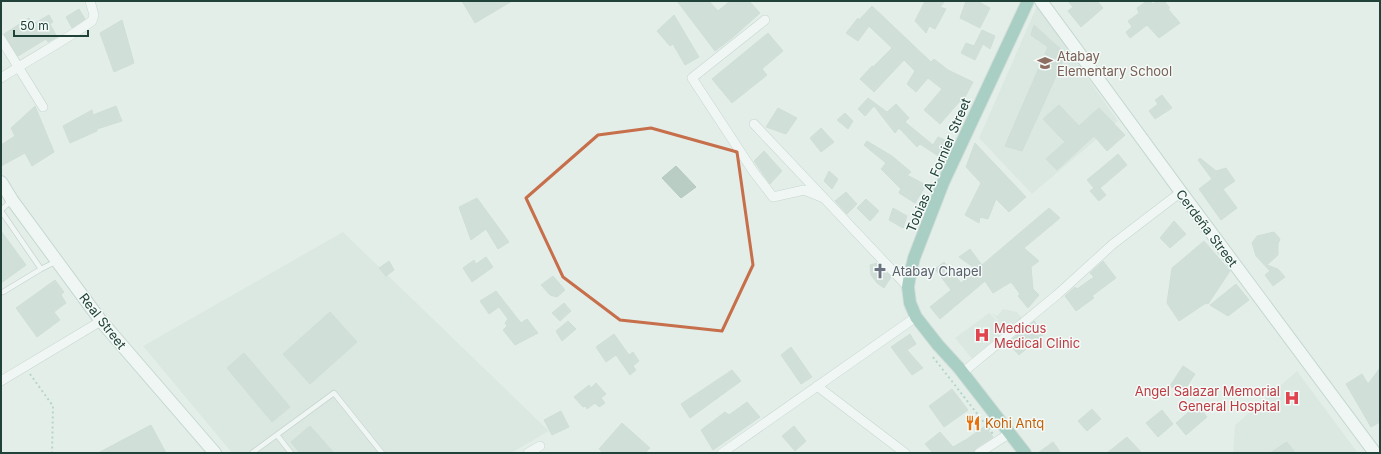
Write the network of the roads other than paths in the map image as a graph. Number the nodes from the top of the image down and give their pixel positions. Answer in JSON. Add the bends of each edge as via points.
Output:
{"nodes":[{"id":1,"x":90,"y":1,"type":"edge"},
{"id":2,"x":1028,"y":1,"type":"edge"},
{"id":3,"x":1042,"y":1,"type":"edge"},
{"id":4,"x":765,"y":20,"type":"dead end"},
{"id":5,"x":1,"y":39,"type":"edge"},
{"id":6,"x":17,"y":67,"type":"junction"},
{"id":7,"x":1,"y":78,"type":"edge"},
{"id":8,"x":43,"y":106,"type":"dead end"},
{"id":9,"x":754,"y":124,"type":"dead end"},
{"id":10,"x":1,"y":182,"type":"edge"},
{"id":11,"x":1181,"y":192,"type":"junction"},
{"id":12,"x":824,"y":198,"type":"junction"},
{"id":13,"x":12,"y":200,"type":"junction"},
{"id":14,"x":1,"y":211,"type":"edge"},
{"id":15,"x":58,"y":260,"type":"junction"},
{"id":16,"x":41,"y":269,"type":"junction"},
{"id":17,"x":908,"y":287,"type":"junction"},
{"id":18,"x":3,"y":292,"type":"dead end"},
{"id":19,"x":916,"y":316,"type":"junction"},
{"id":20,"x":102,"y":321,"type":"junction"},
{"id":21,"x":962,"y":373,"type":"junction"},
{"id":22,"x":1,"y":381,"type":"edge"},
{"id":23,"x":817,"y":386,"type":"junction"},
{"id":24,"x":1010,"y":433,"type":"junction"},
{"id":25,"x":277,"y":435,"type":"junction"},
{"id":26,"x":540,"y":446,"type":"dead end"},
{"id":27,"x":215,"y":453,"type":"edge"},
{"id":28,"x":252,"y":453,"type":"edge"},
{"id":29,"x":291,"y":453,"type":"edge"},
{"id":30,"x":381,"y":453,"type":"edge"},
{"id":31,"x":528,"y":453,"type":"edge"},
{"id":32,"x":722,"y":453,"type":"edge"},
{"id":33,"x":905,"y":453,"type":"edge"},
{"id":34,"x":979,"y":453,"type":"edge"},
{"id":35,"x":1025,"y":453,"type":"edge"},
{"id":36,"x":1375,"y":453,"type":"edge"}],
"edges":[{"from":1,"to":6,"type":"street","via":[[94,15],[92,21]]},
{"from":2,"to":17,"type":"main road","name":"Tobias A. Fornier Street","via":[[943,183],[914,258]]},
{"from":3,"to":11,"type":"main road","name":"Cerdeña Street"},
{"from":4,"to":12,"type":"street","via":[[692,78],[773,197],[804,190]]},
{"from":5,"to":6,"type":"street"},
{"from":6,"to":7,"type":"street"},
{"from":6,"to":8,"type":"street"},
{"from":9,"to":12,"type":"street"},
{"from":10,"to":13,"type":"main road","name":"Real Street"},
{"from":11,"to":21,"type":"street","via":[[1114,244]]},
{"from":11,"to":36,"type":"main road","name":"Cerdeña Street"},
{"from":12,"to":17,"type":"street"},
{"from":13,"to":14,"type":"lane"},
{"from":13,"to":15,"type":"main road","name":"Real Street"},
{"from":14,"to":16,"type":"lane"},
{"from":15,"to":16,"type":"lane"},
{"from":15,"to":20,"type":"main road","name":"Real Street"},
{"from":16,"to":18,"type":"lane"},
{"from":17,"to":19,"type":"main road","name":"Tobias A. Fornier Street","via":[[910,303]]},
{"from":19,"to":21,"type":"main road","name":"Tobias A. Fornier Street"},
{"from":19,"to":23,"type":"street"},
{"from":20,"to":22,"type":"street"},
{"from":20,"to":27,"type":"main road","name":"Real Street"},
{"from":21,"to":24,"type":"main road","name":"Tobias A. Fornier Street"},
{"from":23,"to":32,"type":"street"},
{"from":23,"to":33,"type":"street"},
{"from":24,"to":34,"type":"street"},
{"from":24,"to":35,"type":"main road","name":"Tobias A. Fornier Street"},
{"from":25,"to":28,"type":"lane"},
{"from":25,"to":29,"type":"lane"},
{"from":25,"to":30,"type":"lane","via":[[334,393]]},
{"from":26,"to":31,"type":"street"}]}
